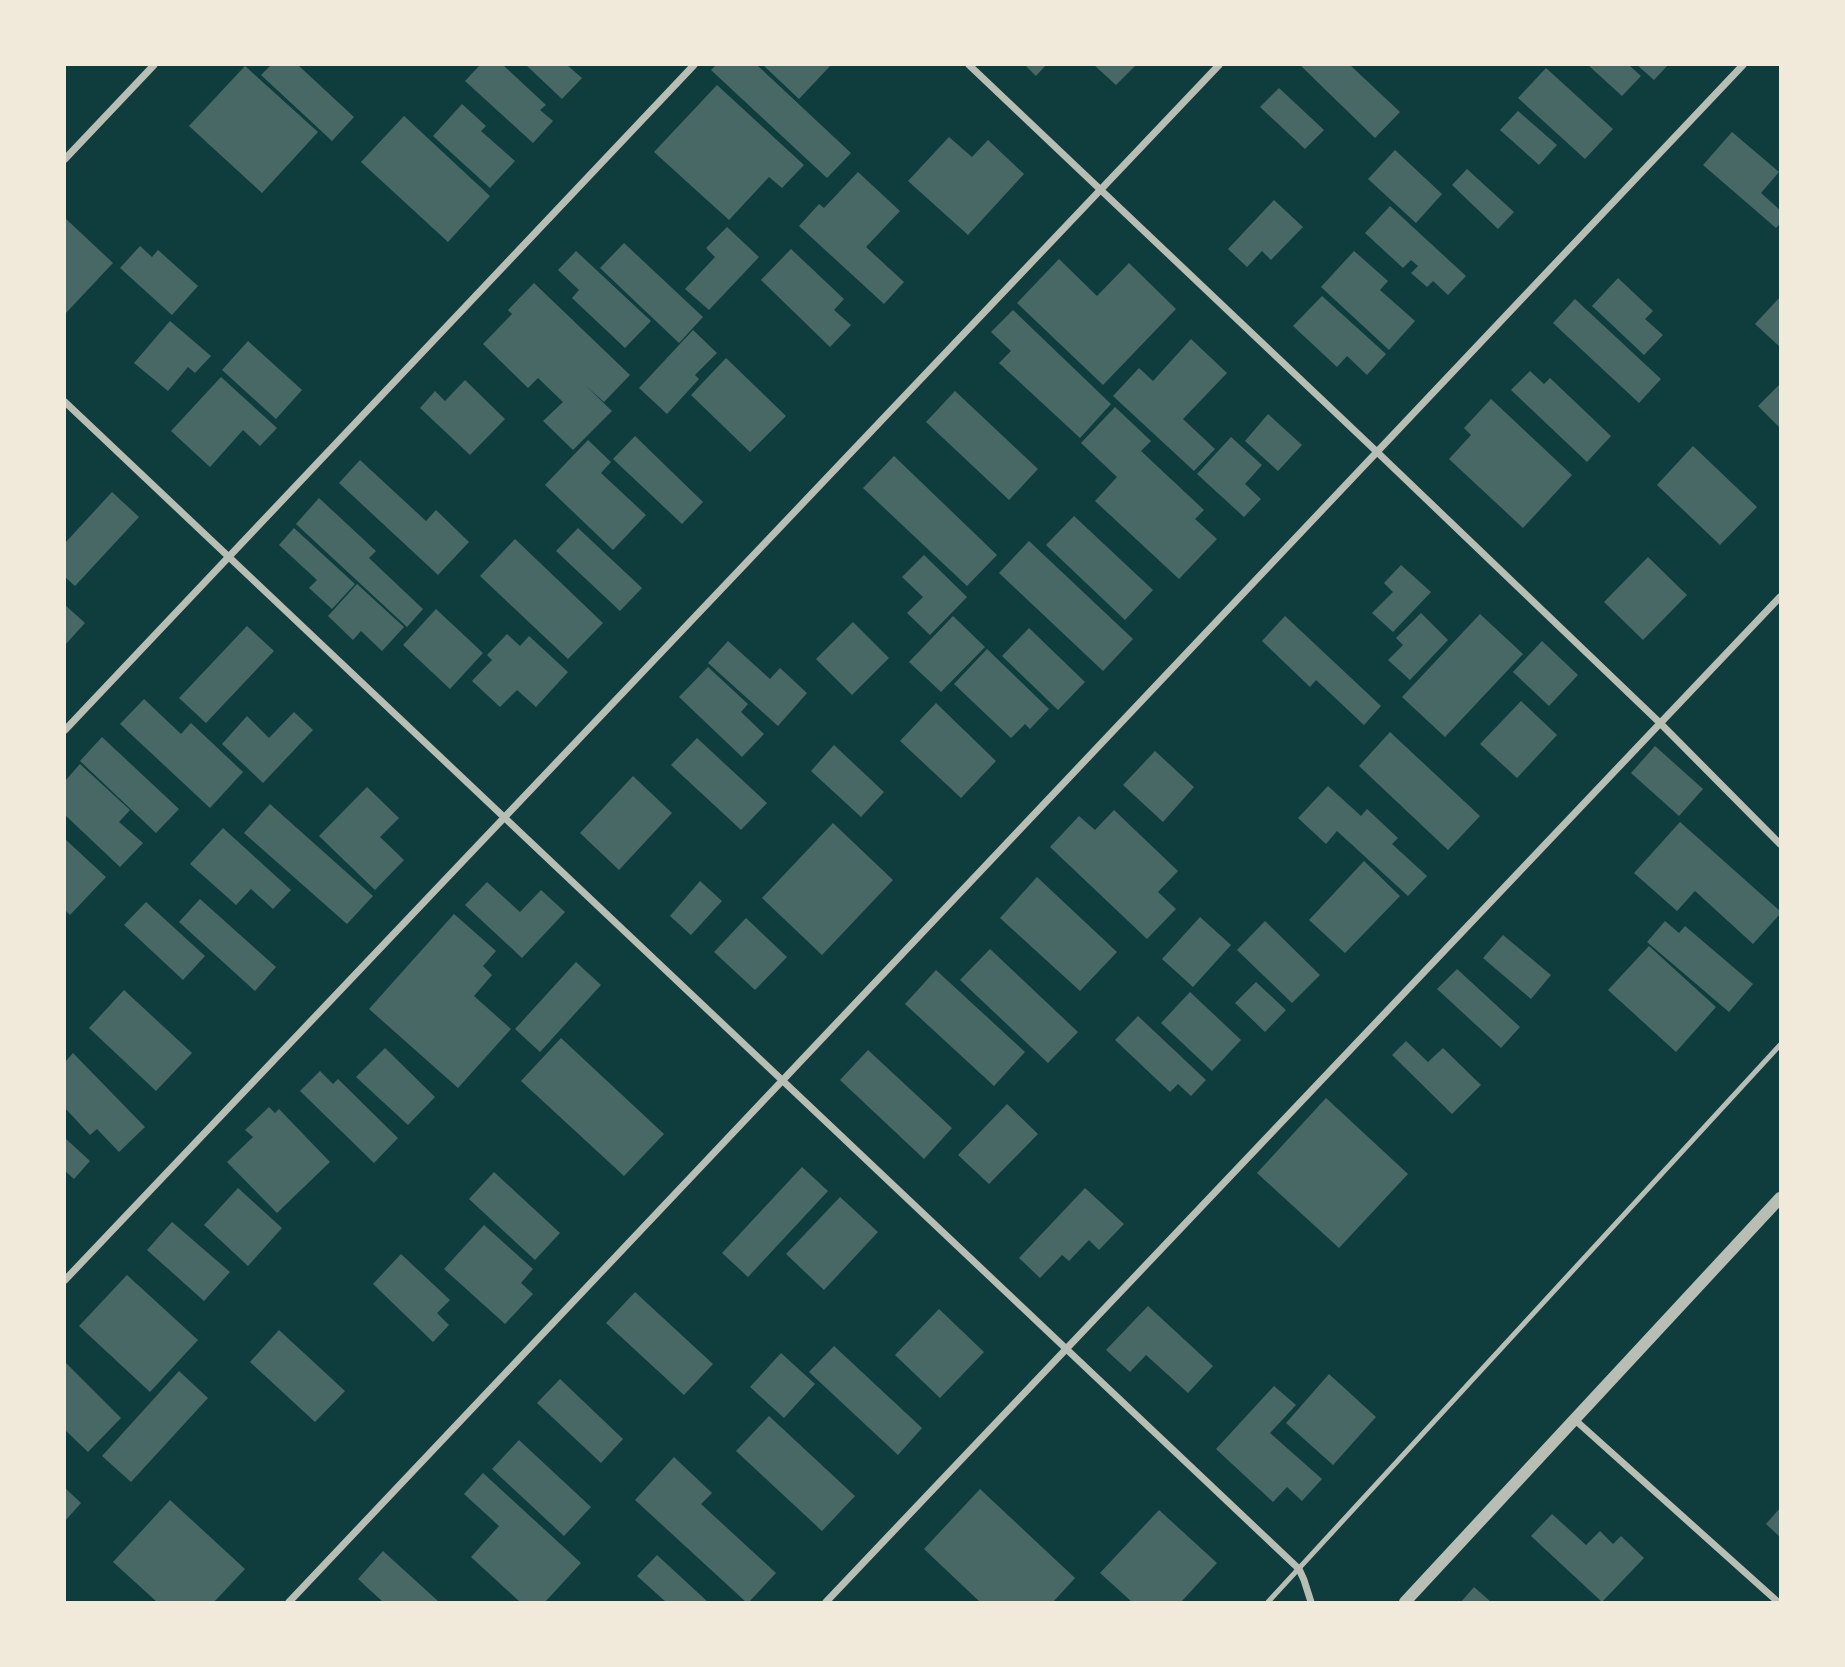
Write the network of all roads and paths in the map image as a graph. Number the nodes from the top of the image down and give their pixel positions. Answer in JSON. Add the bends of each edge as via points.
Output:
{"nodes":[{"id":1,"x":154,"y":65,"type":"edge"},
{"id":2,"x":694,"y":65,"type":"edge"},
{"id":3,"x":969,"y":65,"type":"edge"},
{"id":4,"x":1219,"y":65,"type":"edge"},
{"id":5,"x":1743,"y":65,"type":"edge"},
{"id":6,"x":65,"y":159,"type":"edge"},
{"id":7,"x":1101,"y":190,"type":"junction"},
{"id":8,"x":65,"y":402,"type":"edge"},
{"id":9,"x":1377,"y":451,"type":"junction"},
{"id":10,"x":228,"y":558,"type":"junction"},
{"id":11,"x":1780,"y":597,"type":"edge"},
{"id":12,"x":1660,"y":723,"type":"junction"},
{"id":13,"x":65,"y":730,"type":"edge"},
{"id":14,"x":504,"y":818,"type":"junction"},
{"id":15,"x":1780,"y":844,"type":"edge"},
{"id":16,"x":1780,"y":1045,"type":"edge"},
{"id":17,"x":782,"y":1081,"type":"junction"},
{"id":18,"x":1780,"y":1198,"type":"edge"},
{"id":19,"x":65,"y":1280,"type":"edge"},
{"id":20,"x":1066,"y":1350,"type":"junction"},
{"id":21,"x":1574,"y":1419,"type":"junction"},
{"id":22,"x":1299,"y":1569,"type":"junction"},
{"id":23,"x":289,"y":1602,"type":"edge"},
{"id":24,"x":826,"y":1602,"type":"edge"},
{"id":25,"x":1268,"y":1602,"type":"edge"},
{"id":26,"x":1311,"y":1602,"type":"edge"},
{"id":27,"x":1405,"y":1602,"type":"edge"},
{"id":28,"x":1778,"y":1602,"type":"edge"}],
"edges":[{"from":1,"to":6,"type":"street"},
{"from":2,"to":10,"type":"street"},
{"from":3,"to":7,"type":"street"},
{"from":4,"to":7,"type":"street"},
{"from":5,"to":9,"type":"street"},
{"from":7,"to":9,"type":"street"},
{"from":7,"to":14,"type":"street"},
{"from":8,"to":10,"type":"street"},
{"from":9,"to":12,"type":"street"},
{"from":9,"to":17,"type":"street"},
{"from":10,"to":13,"type":"street"},
{"from":10,"to":14,"type":"street"},
{"from":11,"to":12,"type":"street"},
{"from":12,"to":15,"type":"street"},
{"from":12,"to":20,"type":"street"},
{"from":14,"to":17,"type":"street"},
{"from":14,"to":19,"type":"street"},
{"from":16,"to":22,"type":"lane"},
{"from":17,"to":20,"type":"street"},
{"from":17,"to":23,"type":"street"},
{"from":18,"to":21,"type":"street"},
{"from":20,"to":22,"type":"street"},
{"from":20,"to":24,"type":"street"},
{"from":21,"to":27,"type":"street"},
{"from":21,"to":28,"type":"street"},
{"from":22,"to":25,"type":"lane"},
{"from":22,"to":26,"type":"street"}]}
